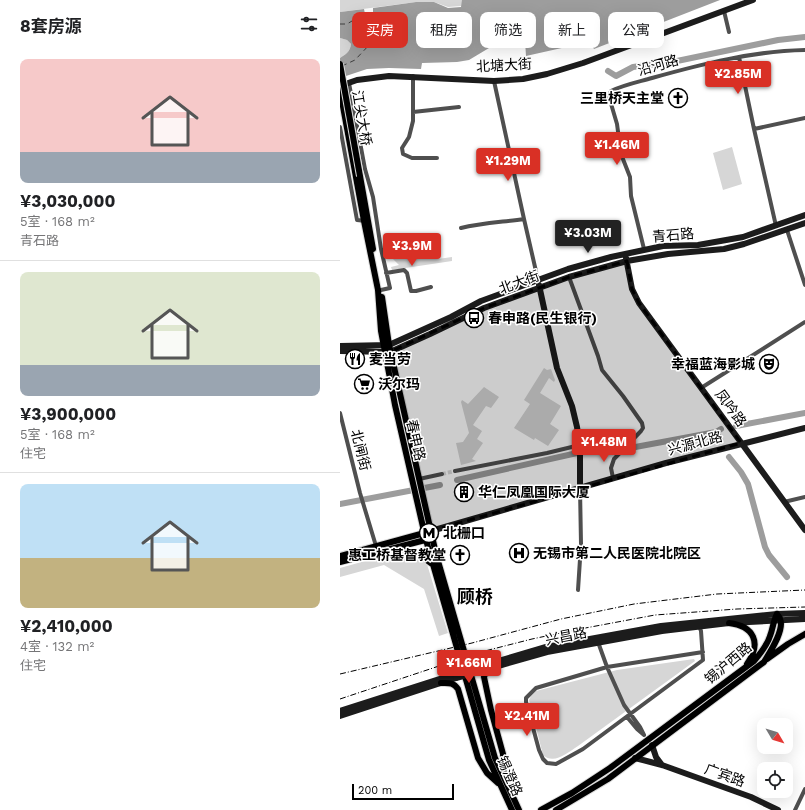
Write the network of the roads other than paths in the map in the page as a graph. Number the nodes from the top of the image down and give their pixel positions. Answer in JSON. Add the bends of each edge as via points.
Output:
{"nodes":[{"id":1,"x":752,"y":0,"type":"edge"},
{"id":2,"x":724,"y":11,"type":"junction"},
{"id":3,"x":729,"y":32,"type":"dead end"},
{"id":4,"x":805,"y":50,"type":"edge"},
{"id":5,"x":739,"y":57,"type":"junction"},
{"id":6,"x":340,"y":64,"type":"edge"},
{"id":7,"x":413,"y":76,"type":"junction"},
{"id":8,"x":494,"y":81,"type":"junction"},
{"id":9,"x":349,"y":83,"type":"junction"},
{"id":10,"x":340,"y":86,"type":"edge"},
{"id":11,"x":340,"y":90,"type":"edge"},
{"id":12,"x":459,"y":107,"type":"dead end"},
{"id":13,"x":413,"y":112,"type":"junction"},
{"id":14,"x":805,"y":118,"type":"edge"},
{"id":15,"x":340,"y":127,"type":"edge"},
{"id":16,"x":754,"y":130,"type":"junction"},
{"id":17,"x":437,"y":158,"type":"dead end"},
{"id":18,"x":358,"y":176,"type":"junction"},
{"id":19,"x":805,"y":215,"type":"edge"},
{"id":20,"x":524,"y":219,"type":"junction"},
{"id":21,"x":366,"y":221,"type":"junction"},
{"id":22,"x":805,"y":223,"type":"edge"},
{"id":23,"x":776,"y":226,"type":"junction"},
{"id":24,"x":461,"y":228,"type":"dead end"},
{"id":25,"x":787,"y":230,"type":"junction"},
{"id":26,"x":644,"y":249,"type":"junction"},
{"id":27,"x":626,"y":254,"type":"junction"},
{"id":28,"x":627,"y":261,"type":"junction"},
{"id":29,"x":386,"y":273,"type":"junction"},
{"id":30,"x":569,"y":277,"type":"junction"},
{"id":31,"x":538,"y":280,"type":"junction"},
{"id":32,"x":805,"y":285,"type":"edge"},
{"id":33,"x":431,"y":287,"type":"dead end"},
{"id":34,"x":540,"y":288,"type":"junction"},
{"id":35,"x":381,"y":290,"type":"junction"},
{"id":36,"x":805,"y":322,"type":"edge"},
{"id":37,"x":386,"y":345,"type":"junction"},
{"id":38,"x":340,"y":346,"type":"edge"},
{"id":39,"x":340,"y":351,"type":"edge"},
{"id":40,"x":388,"y":352,"type":"junction"},
{"id":41,"x":701,"y":388,"type":"junction"},
{"id":42,"x":340,"y":413,"type":"edge"},
{"id":43,"x":805,"y":428,"type":"edge"},
{"id":44,"x":741,"y":443,"type":"junction"},
{"id":45,"x":580,"y":447,"type":"junction"},
{"id":46,"x":455,"y":471,"type":"tunnel mouth"},
{"id":47,"x":442,"y":474,"type":"tunnel mouth"},
{"id":48,"x":614,"y":478,"type":"junction"},
{"id":49,"x":418,"y":483,"type":"junction"},
{"id":50,"x":580,"y":488,"type":"junction"},
{"id":51,"x":420,"y":496,"type":"junction"},
{"id":52,"x":805,"y":497,"type":"edge"},
{"id":53,"x":784,"y":502,"type":"junction"},
{"id":54,"x":805,"y":530,"type":"edge"},
{"id":55,"x":424,"y":533,"type":"junction"},
{"id":56,"x":432,"y":534,"type":"junction"},
{"id":57,"x":426,"y":540,"type":"junction"},
{"id":58,"x":376,"y":546,"type":"junction"},
{"id":59,"x":397,"y":547,"type":"junction"},
{"id":60,"x":340,"y":556,"type":"edge"},
{"id":61,"x":340,"y":562,"type":"edge"},
{"id":62,"x":432,"y":564,"type":"junction"},
{"id":63,"x":578,"y":590,"type":"dead end"},
{"id":64,"x":452,"y":609,"type":"joint"},
{"id":65,"x":805,"y":613,"type":"edge"},
{"id":66,"x":777,"y":614,"type":"junction"},
{"id":67,"x":805,"y":619,"type":"edge"},
{"id":68,"x":774,"y":620,"type":"junction"},
{"id":69,"x":781,"y":620,"type":"junction"},
{"id":70,"x":729,"y":623,"type":"junction"},
{"id":71,"x":699,"y":626,"type":"junction"},
{"id":72,"x":805,"y":634,"type":"edge"},
{"id":73,"x":598,"y":642,"type":"junction"},
{"id":74,"x":703,"y":652,"type":"junction"},
{"id":75,"x":764,"y":662,"type":"junction"},
{"id":76,"x":607,"y":667,"type":"junction"},
{"id":77,"x":492,"y":668,"type":"junction"},
{"id":78,"x":744,"y":669,"type":"junction"},
{"id":79,"x":476,"y":670,"type":"junction"},
{"id":80,"x":456,"y":676,"type":"junction"},
{"id":81,"x":441,"y":683,"type":"junction"},
{"id":82,"x":705,"y":702,"type":"junction"},
{"id":83,"x":474,"y":704,"type":"joint"},
{"id":84,"x":340,"y":711,"type":"edge"},
{"id":85,"x":628,"y":715,"type":"junction"},
{"id":86,"x":340,"y":716,"type":"edge"},
{"id":87,"x":650,"y":743,"type":"junction"},
{"id":88,"x":635,"y":758,"type":"junction"},
{"id":89,"x":662,"y":765,"type":"junction"},
{"id":90,"x":504,"y":778,"type":"junction"},
{"id":91,"x":500,"y":786,"type":"junction"},
{"id":92,"x":805,"y":789,"type":"edge"},
{"id":93,"x":512,"y":810,"type":"edge"},
{"id":94,"x":519,"y":810,"type":"edge"},
{"id":95,"x":541,"y":810,"type":"edge"},
{"id":96,"x":556,"y":810,"type":"edge"},
{"id":97,"x":778,"y":810,"type":"edge"},
{"id":98,"x":795,"y":810,"type":"edge"}],
"edges":[{"from":1,"to":2,"type":"main road","name":"北塘大街"},
{"from":2,"to":3,"type":"street"},
{"from":2,"to":8,"type":"main road","name":"北塘大街","via":[[547,74]]},
{"from":4,"to":5,"type":"street","name":"沿河路"},
{"from":5,"to":16,"type":"street"},
{"from":5,"to":26,"type":"street","name":"沿河路","via":[[612,90],[609,94]]},
{"from":6,"to":18,"type":"main road","name":"江尖大桥","bridge":true},
{"from":7,"to":8,"type":"main road","name":"北塘大街"},
{"from":7,"to":9,"type":"main road","name":"北塘大街","via":[[389,76]]},
{"from":7,"to":13,"type":"street"},
{"from":8,"to":20,"type":"street"},
{"from":9,"to":10,"type":"main road","name":"北塘大街"},
{"from":9,"to":29,"type":"street"},
{"from":11,"to":18,"type":"main road","name":"江尖大桥"},
{"from":12,"to":13,"type":"street"},
{"from":13,"to":17,"type":"street","via":[[409,137],[402,148],[402,154],[412,158]]},
{"from":14,"to":16,"type":"street"},
{"from":15,"to":21,"type":"street","via":[[357,220]]},
{"from":16,"to":23,"type":"street"},
{"from":18,"to":21,"type":"main road","name":"春申路"},
{"from":19,"to":23,"type":"main road","name":"青石路"},
{"from":20,"to":24,"type":"street"},
{"from":20,"to":31,"type":"street"},
{"from":21,"to":35,"type":"main road","name":"春申路"},
{"from":21,"to":37,"type":"main road","name":"春申路","via":[[378,290],[381,331]]},
{"from":22,"to":25,"type":"main road","name":"北大街"},
{"from":23,"to":26,"type":"main road","name":"青石路","via":[[743,238]]},
{"from":25,"to":28,"type":"main road","name":"北大街","via":[[724,249]]},
{"from":25,"to":32,"type":"street"},
{"from":26,"to":27,"type":"main road","name":"青石路"},
{"from":27,"to":28,"type":"main road","name":"凤吟路"},
{"from":27,"to":31,"type":"main road","name":"青石路"},
{"from":28,"to":30,"type":"main road","name":"北大街"},
{"from":28,"to":41,"type":"main road","name":"凤吟路","via":[[632,289],[639,303]]},
{"from":29,"to":33,"type":"street","via":[[404,270],[411,291]]},
{"from":29,"to":35,"type":"street","via":[[390,288]]},
{"from":30,"to":34,"type":"main road","name":"北大街"},
{"from":30,"to":48,"type":"street","via":[[602,370],[642,423],[641,431],[612,464]]},
{"from":31,"to":34,"type":"main road"},
{"from":31,"to":37,"type":"main road","name":"青石路","via":[[481,301],[451,318]]},
{"from":34,"to":40,"type":"main road","name":"北大街","via":[[484,308],[437,332]]},
{"from":34,"to":45,"type":"main road","via":[[558,368],[572,406]]},
{"from":35,"to":37,"type":"main road","name":"春申路"},
{"from":36,"to":41,"type":"street"},
{"from":37,"to":38,"type":"main road"},
{"from":37,"to":40,"type":"main road","name":"春申路"},
{"from":39,"to":40,"type":"main road","name":"北大街"},
{"from":40,"to":49,"type":"main road","name":"春申路"},
{"from":41,"to":44,"type":"main road","name":"凤吟路"},
{"from":42,"to":58,"type":"street","name":"北闸街"},
{"from":43,"to":44,"type":"main road","name":"兴源北路"},
{"from":44,"to":48,"type":"main road","name":"兴源北路"},
{"from":44,"to":53,"type":"main road","name":"凤吟路"},
{"from":45,"to":46,"type":"street"},
{"from":45,"to":50,"type":"main road"},
{"from":47,"to":49,"type":"street"},
{"from":48,"to":50,"type":"main road","name":"兴源北路"},
{"from":49,"to":51,"type":"main road","name":"春申路"},
{"from":50,"to":56,"type":"main road","name":"兴源北路"},
{"from":50,"to":63,"type":"street","via":[[581,544]]},
{"from":51,"to":55,"type":"main road","name":"春申路"},
{"from":51,"to":56,"type":"main road","name":"春申路"},
{"from":52,"to":53,"type":"street"},
{"from":53,"to":54,"type":"main road","name":"凤吟路"},
{"from":55,"to":56,"type":"main road"},
{"from":55,"to":57,"type":"main road","name":"春申路"},
{"from":55,"to":58,"type":"main road"},
{"from":56,"to":57,"type":"main road"},
{"from":56,"to":64,"type":"main road","name":"春申路"},
{"from":57,"to":59,"type":"main road"},
{"from":57,"to":62,"type":"main road","name":"春申路"},
{"from":58,"to":60,"type":"main road"},
{"from":59,"to":61,"type":"main road"},
{"from":59,"to":62,"type":"main road","via":[[417,554]]},
{"from":62,"to":83,"type":"main road","name":"春申路"},
{"from":64,"to":90,"type":"main road","name":"锡澄路","via":[[495,758]]},
{"from":65,"to":66,"type":"main road","name":"兴昌路"},
{"from":66,"to":68,"type":"main road","name":"锡沪西路"},
{"from":66,"to":69,"type":"main road"},
{"from":66,"to":79,"type":"main road","name":"兴昌路","via":[[661,626],[546,647]]},
{"from":67,"to":69,"type":"main road","name":"兴昌路"},
{"from":68,"to":69,"type":"main road","name":"兴昌路"},
{"from":68,"to":70,"type":"main road","name":"兴昌路"},
{"from":68,"to":78,"type":"main road","name":"锡沪西路","via":[[765,646]]},
{"from":69,"to":75,"type":"main road","name":"锡沪西路","via":[[778,636]]},
{"from":70,"to":71,"type":"main road","name":"兴昌路"},
{"from":70,"to":78,"type":"main road","via":[[746,627],[752,635],[753,655]]},
{"from":71,"to":73,"type":"main road","name":"兴昌路"},
{"from":71,"to":74,"type":"street"},
{"from":72,"to":75,"type":"main road"},
{"from":73,"to":76,"type":"street"},
{"from":73,"to":77,"type":"main road","name":"兴昌路","via":[[547,652]]},
{"from":74,"to":76,"type":"street"},
{"from":74,"to":85,"type":"street","via":[[704,660]]},
{"from":75,"to":82,"type":"main road","name":"锡沪西路"},
{"from":76,"to":85,"type":"street"},
{"from":76,"to":85,"type":"street","via":[[536,688],[526,698],[543,759],[548,763],[562,762],[584,749]]},
{"from":77,"to":79,"type":"main road","name":"兴昌路"},
{"from":77,"to":90,"type":"main road","via":[[486,671],[484,677],[490,710],[503,754]]},
{"from":78,"to":82,"type":"main road","name":"锡沪西路"},
{"from":79,"to":80,"type":"main road","name":"兴昌路","bridge":true},
{"from":80,"to":81,"type":"main road","name":"兴昌路"},
{"from":80,"to":84,"type":"main road","name":"兴昌路"},
{"from":81,"to":86,"type":"main road","name":"兴昌路"},
{"from":81,"to":91,"type":"main road","via":[[450,683],[458,689],[478,758],[487,773]]},
{"from":82,"to":87,"type":"main road","name":"锡沪西路"},
{"from":83,"to":91,"type":"main road","name":"锡澄路","via":[[489,760]]},
{"from":85,"to":87,"type":"street","via":[[637,730]]},
{"from":87,"to":88,"type":"main road","name":"锡沪西路"},
{"from":87,"to":89,"type":"main road"},
{"from":87,"to":95,"type":"main road","name":"锡沪西路","via":[[588,784]]},
{"from":88,"to":89,"type":"main road","name":"广宾路"},
{"from":88,"to":96,"type":"main road","name":"锡沪西路","via":[[598,786]]},
{"from":89,"to":97,"type":"main road","name":"广宾路","via":[[751,797]]},
{"from":90,"to":94,"type":"main road","name":"锡澄路"},
{"from":91,"to":93,"type":"main road","name":"锡澄路"},
{"from":92,"to":98,"type":"street"}]}
